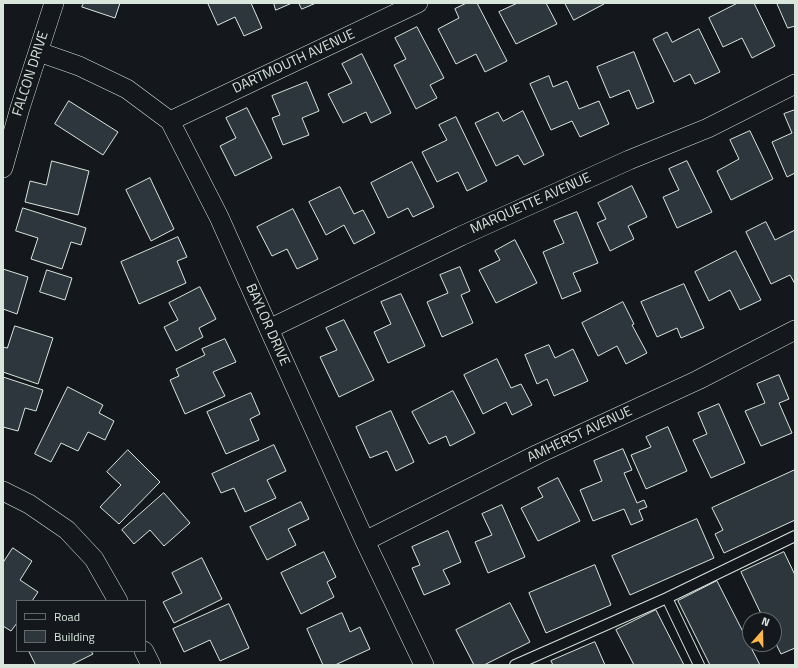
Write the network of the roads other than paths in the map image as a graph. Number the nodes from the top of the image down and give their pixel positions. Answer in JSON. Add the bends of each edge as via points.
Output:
{"nodes":[{"id":1,"x":54,"y":3,"type":"edge"},
{"id":2,"x":418,"y":3,"type":"edge"},
{"id":3,"x":38,"y":52,"type":"junction"},
{"id":4,"x":795,"y":84,"type":"edge"},
{"id":5,"x":170,"y":121,"type":"junction"},
{"id":6,"x":3,"y":168,"type":"edge"},
{"id":7,"x":268,"y":329,"type":"junction"},
{"id":8,"x":795,"y":330,"type":"edge"},
{"id":9,"x":3,"y":491,"type":"edge"},
{"id":10,"x":795,"y":536,"type":"edge"},
{"id":11,"x":365,"y":541,"type":"junction"},
{"id":12,"x":667,"y":598,"type":"junction"},
{"id":13,"x":117,"y":600,"type":"edge"},
{"id":14,"x":144,"y":652,"type":"edge"},
{"id":15,"x":151,"y":665,"type":"edge"},
{"id":16,"x":424,"y":665,"type":"edge"},
{"id":17,"x":515,"y":665,"type":"edge"},
{"id":18,"x":699,"y":665,"type":"edge"}],
"edges":[{"from":1,"to":3,"type":"street","name":"FALCON DRIVE"},
{"from":2,"to":5,"type":"street","name":"DARTMOUTH AVENUE"},
{"from":3,"to":5,"type":"street","name":"BAYLOR DRIVE","via":[[79,66],[127,89]]},
{"from":3,"to":6,"type":"street","name":"FALCON DRIVE"},
{"from":4,"to":7,"type":"street","name":"MARQUETTE AVENUE","via":[[708,128],[629,160],[461,236]]},
{"from":5,"to":7,"type":"street","name":"BAYLOR DRIVE","via":[[219,217]]},
{"from":7,"to":11,"type":"street","name":"BAYLOR DRIVE"},
{"from":8,"to":11,"type":"street","name":"AMHERST AVENUE","via":[[698,380],[538,454]]},
{"from":9,"to":13,"type":"street","via":[[29,504],[68,530],[94,559]]},
{"from":10,"to":12,"type":"lane"},
{"from":11,"to":16,"type":"street","name":"BAYLOR DRIVE"},
{"from":12,"to":17,"type":"lane"},
{"from":12,"to":18,"type":"lane"},
{"from":14,"to":15,"type":"street"}]}
